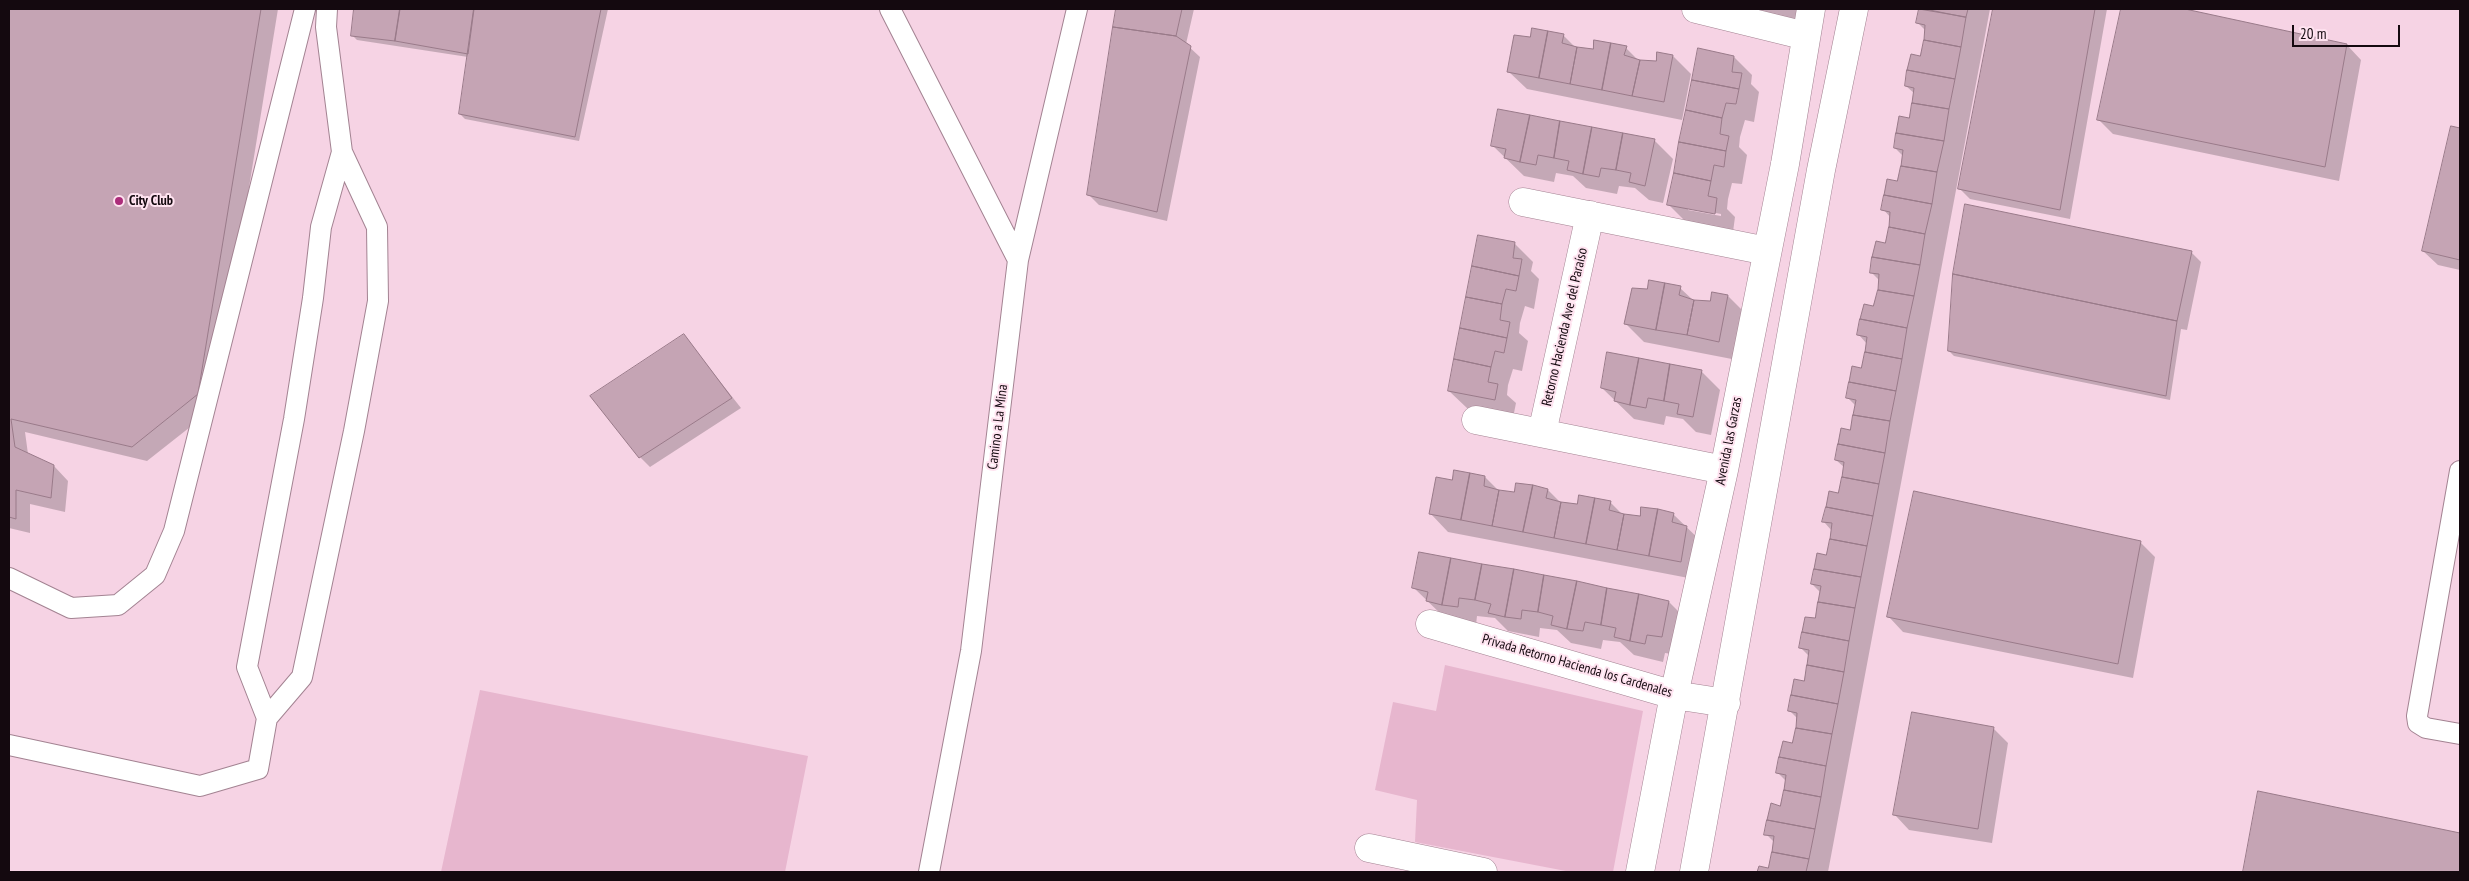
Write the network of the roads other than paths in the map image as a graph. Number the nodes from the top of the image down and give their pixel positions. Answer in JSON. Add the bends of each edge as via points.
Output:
{"nodes":[{"id":1,"x":305,"y":9,"type":"edge"},
{"id":2,"x":326,"y":9,"type":"edge"},
{"id":3,"x":890,"y":9,"type":"edge"},
{"id":4,"x":1077,"y":9,"type":"edge"},
{"id":5,"x":1696,"y":9,"type":"edge"},
{"id":6,"x":1811,"y":9,"type":"edge"},
{"id":7,"x":1854,"y":9,"type":"edge"},
{"id":8,"x":1806,"y":36,"type":"junction"},
{"id":9,"x":342,"y":152,"type":"junction"},
{"id":10,"x":1785,"y":164,"type":"junction"},
{"id":11,"x":1821,"y":170,"type":"junction"},
{"id":12,"x":1524,"y":202,"type":"dead end"},
{"id":13,"x":1590,"y":215,"type":"junction"},
{"id":14,"x":1767,"y":251,"type":"junction"},
{"id":15,"x":1018,"y":260,"type":"junction"},
{"id":16,"x":1476,"y":420,"type":"dead end"},
{"id":17,"x":1542,"y":433,"type":"junction"},
{"id":18,"x":1724,"y":470,"type":"junction"},
{"id":19,"x":2460,"y":471,"type":"edge"},
{"id":20,"x":2455,"y":529,"type":"edge"},
{"id":21,"x":9,"y":578,"type":"edge"},
{"id":22,"x":1430,"y":624,"type":"dead end"},
{"id":23,"x":1674,"y":694,"type":"junction"},
{"id":24,"x":1726,"y":703,"type":"junction"},
{"id":25,"x":267,"y":718,"type":"junction"},
{"id":26,"x":2460,"y":734,"type":"edge"},
{"id":27,"x":9,"y":745,"type":"edge"},
{"id":28,"x":1369,"y":848,"type":"dead end"},
{"id":29,"x":929,"y":872,"type":"edge"},
{"id":30,"x":1483,"y":872,"type":"edge"},
{"id":31,"x":1640,"y":872,"type":"edge"},
{"id":32,"x":1694,"y":872,"type":"edge"}],
"edges":[{"from":1,"to":21,"type":"lane","via":[[174,531],[155,576],[118,605],[71,608]]},
{"from":2,"to":9,"type":"lane"},
{"from":3,"to":15,"type":"lane"},
{"from":4,"to":15,"type":"lane","name":"Camino a La Mina"},
{"from":5,"to":8,"type":"street"},
{"from":6,"to":8,"type":"street","name":"Avenida las Garzas"},
{"from":7,"to":11,"type":"street"},
{"from":8,"to":10,"type":"street","name":"Avenida las Garzas"},
{"from":9,"to":25,"type":"lane","via":[[321,227],[294,419],[247,667]]},
{"from":9,"to":25,"type":"lane","via":[[377,227],[378,301],[302,677]]},
{"from":10,"to":11,"type":"street"},
{"from":10,"to":14,"type":"street","name":"Avenida las Garzas"},
{"from":11,"to":24,"type":"street"},
{"from":12,"to":13,"type":"street"},
{"from":13,"to":14,"type":"street"},
{"from":13,"to":17,"type":"street","name":"Retorno Hacienda Ave del Paraíso"},
{"from":14,"to":18,"type":"street","name":"Avenida las Garzas"},
{"from":15,"to":29,"type":"lane","name":"Camino a La Mina","via":[[971,651]]},
{"from":16,"to":17,"type":"street"},
{"from":17,"to":18,"type":"street"},
{"from":18,"to":23,"type":"street","name":"Avenida las Garzas"},
{"from":19,"to":20,"type":"lane"},
{"from":20,"to":26,"type":"lane","via":[[2416,716],[2418,723],[2426,728]]},
{"from":22,"to":23,"type":"street","name":"Privada Retorno Hacienda los Cardenales"},
{"from":23,"to":24,"type":"street","name":"Privada Retorno Hacienda los Cardenales"},
{"from":23,"to":31,"type":"street","name":"Avenida las Garzas"},
{"from":24,"to":32,"type":"street"},
{"from":25,"to":27,"type":"lane","via":[[258,769],[200,786]]},
{"from":28,"to":30,"type":"street"}]}
